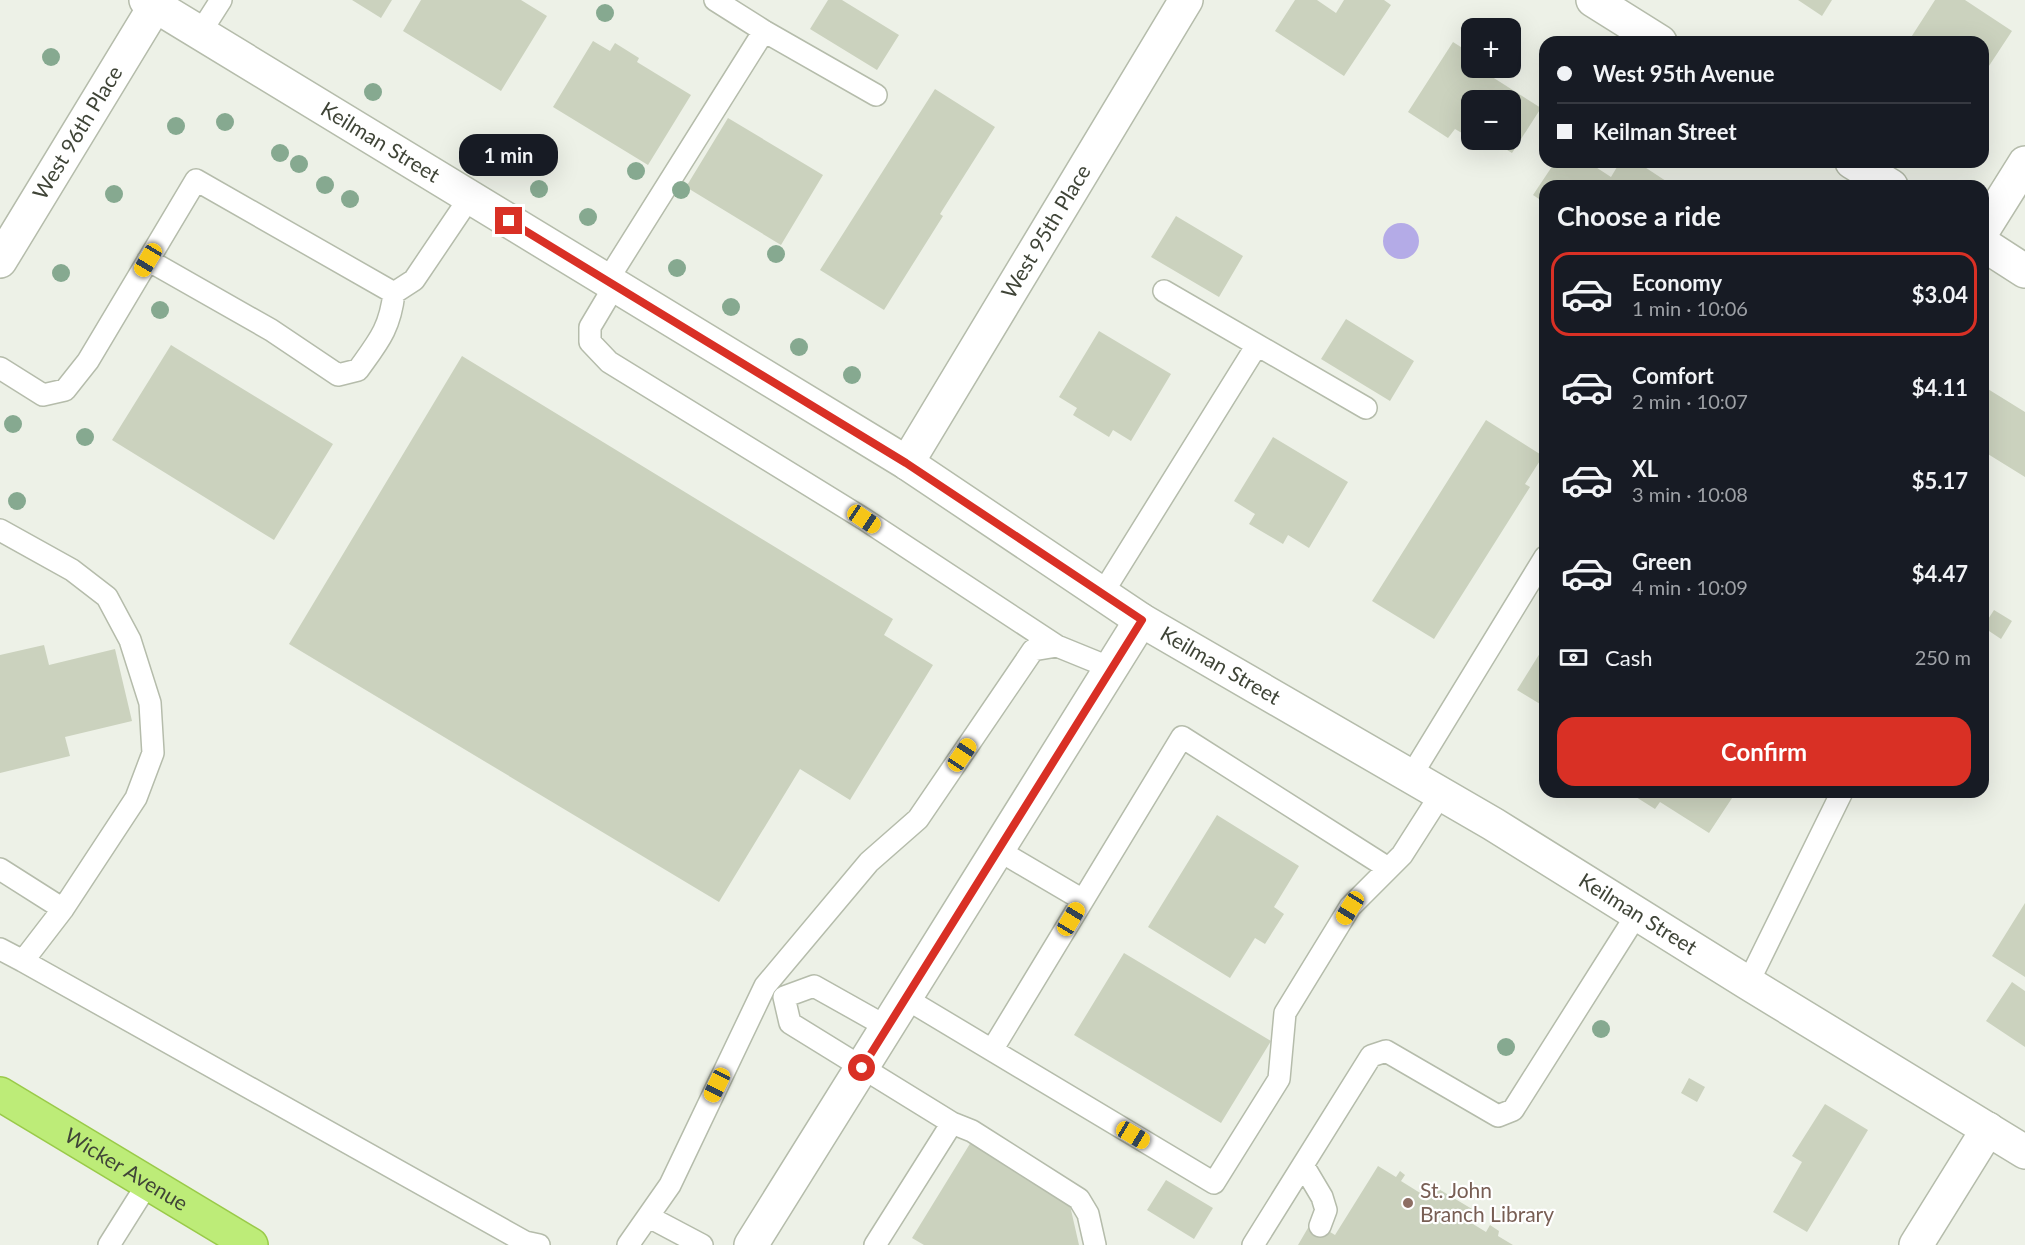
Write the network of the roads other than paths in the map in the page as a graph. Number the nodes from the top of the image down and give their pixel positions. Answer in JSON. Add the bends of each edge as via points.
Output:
{"nodes":[{"id":1,"x":221,"y":0,"type":"edge"},
{"id":2,"x":716,"y":0,"type":"edge"},
{"id":3,"x":1186,"y":0,"type":"edge"},
{"id":4,"x":1593,"y":0,"type":"edge"},
{"id":5,"x":151,"y":3,"type":"edge"},
{"id":6,"x":764,"y":31,"type":"junction"},
{"id":7,"x":200,"y":33,"type":"junction"},
{"id":8,"x":1650,"y":36,"type":"edge"},
{"id":9,"x":876,"y":95,"type":"dead end"},
{"id":10,"x":2025,"y":163,"type":"edge"},
{"id":11,"x":1862,"y":168,"type":"edge"},
{"id":12,"x":1881,"y":180,"type":"edge"},
{"id":13,"x":470,"y":197,"type":"junction"},
{"id":14,"x":1989,"y":220,"type":"edge"},
{"id":15,"x":1989,"y":248,"type":"edge"},
{"id":16,"x":148,"y":260,"type":"junction"},
{"id":17,"x":0,"y":261,"type":"edge"},
{"id":18,"x":2025,"y":271,"type":"edge"},
{"id":19,"x":611,"y":283,"type":"junction"},
{"id":20,"x":1164,"y":291,"type":"dead end"},
{"id":21,"x":394,"y":293,"type":"junction"},
{"id":22,"x":1257,"y":345,"type":"junction"},
{"id":23,"x":0,"y":368,"type":"edge"},
{"id":24,"x":1366,"y":408,"type":"dead end"},
{"id":25,"x":906,"y":463,"type":"junction"},
{"id":26,"x":0,"y":530,"type":"edge"},
{"id":27,"x":1539,"y":567,"type":"edge"},
{"id":28,"x":1102,"y":594,"type":"junction"},
{"id":29,"x":1142,"y":620,"type":"junction"},
{"id":30,"x":1057,"y":646,"type":"junction"},
{"id":31,"x":1111,"y":668,"type":"junction"},
{"id":32,"x":1411,"y":776,"type":"junction"},
{"id":33,"x":1441,"y":794,"type":"junction"},
{"id":34,"x":1839,"y":798,"type":"edge"},
{"id":35,"x":998,"y":850,"type":"junction"},
{"id":36,"x":1388,"y":868,"type":"junction"},
{"id":37,"x":0,"y":869,"type":"edge"},
{"id":38,"x":1083,"y":900,"type":"junction"},
{"id":39,"x":63,"y":909,"type":"junction"},
{"id":40,"x":1637,"y":914,"type":"junction"},
{"id":41,"x":0,"y":949,"type":"edge"},
{"id":42,"x":23,"y":961,"type":"junction"},
{"id":43,"x":1748,"y":983,"type":"junction"},
{"id":44,"x":765,"y":986,"type":"junction"},
{"id":45,"x":784,"y":997,"type":"junction"},
{"id":46,"x":905,"y":998,"type":"junction"},
{"id":47,"x":887,"y":1027,"type":"junction"},
{"id":48,"x":992,"y":1050,"type":"junction"},
{"id":49,"x":862,"y":1068,"type":"junction"},
{"id":50,"x":0,"y":1094,"type":"edge"},
{"id":51,"x":952,"y":1123,"type":"junction"},
{"id":52,"x":1988,"y":1129,"type":"junction"},
{"id":53,"x":2025,"y":1152,"type":"edge"},
{"id":54,"x":1303,"y":1165,"type":"junction"},
{"id":55,"x":148,"y":1183,"type":"junction"},
{"id":56,"x":649,"y":1216,"type":"junction"},
{"id":57,"x":1320,"y":1227,"type":"dead end"},
{"id":58,"x":109,"y":1245,"type":"edge"},
{"id":59,"x":251,"y":1245,"type":"edge"},
{"id":60,"x":539,"y":1245,"type":"edge"},
{"id":61,"x":628,"y":1245,"type":"edge"},
{"id":62,"x":702,"y":1245,"type":"edge"},
{"id":63,"x":751,"y":1245,"type":"edge"},
{"id":64,"x":875,"y":1245,"type":"edge"},
{"id":65,"x":1095,"y":1245,"type":"edge"},
{"id":66,"x":1253,"y":1245,"type":"edge"},
{"id":67,"x":1916,"y":1245,"type":"edge"}],
"edges":[{"from":1,"to":7,"type":"lane"},
{"from":2,"to":6,"type":"lane"},
{"from":3,"to":25,"type":"street","name":"West 95th Place"},
{"from":4,"to":8,"type":"street"},
{"from":5,"to":7,"type":"street","name":"Keilman Street"},
{"from":5,"to":17,"type":"street","name":"West 96th Place"},
{"from":6,"to":9,"type":"lane"},
{"from":6,"to":19,"type":"lane"},
{"from":7,"to":13,"type":"street","name":"Keilman Street"},
{"from":10,"to":14,"type":"street"},
{"from":11,"to":12,"type":"street"},
{"from":13,"to":19,"type":"street","name":"Keilman Street"},
{"from":13,"to":21,"type":"lane","via":[[414,280]]},
{"from":15,"to":18,"type":"street"},
{"from":16,"to":21,"type":"lane","via":[[196,180]]},
{"from":16,"to":21,"type":"lane","via":[[271,330],[338,375],[358,370],[383,335],[392,315]]},
{"from":16,"to":23,"type":"lane","via":[[88,361],[65,390],[43,395]]},
{"from":19,"to":25,"type":"street","name":"Keilman Street"},
{"from":19,"to":30,"type":"lane","via":[[590,327],[590,342],[609,362],[864,519]]},
{"from":20,"to":22,"type":"lane"},
{"from":22,"to":24,"type":"lane"},
{"from":22,"to":28,"type":"lane"},
{"from":25,"to":28,"type":"street","name":"Keilman Street"},
{"from":26,"to":39,"type":"lane","via":[[72,570],[107,597],[130,640],[150,703],[153,753],[136,798]]},
{"from":27,"to":32,"type":"lane"},
{"from":28,"to":29,"type":"street","name":"Keilman Street"},
{"from":29,"to":31,"type":"street"},
{"from":29,"to":32,"type":"street","name":"Keilman Street"},
{"from":30,"to":31,"type":"lane"},
{"from":30,"to":44,"type":"lane","via":[[1033,650],[918,819],[869,862]]},
{"from":31,"to":35,"type":"street"},
{"from":32,"to":33,"type":"street","name":"Keilman Street"},
{"from":33,"to":36,"type":"lane","via":[[1402,855]]},
{"from":33,"to":40,"type":"street","name":"Keilman Street"},
{"from":34,"to":43,"type":"lane"},
{"from":35,"to":38,"type":"lane"},
{"from":35,"to":46,"type":"street"},
{"from":36,"to":38,"type":"lane","via":[[1182,737]]},
{"from":36,"to":48,"type":"lane","via":[[1350,908],[1285,1013],[1279,1079],[1214,1183]]},
{"from":37,"to":39,"type":"lane"},
{"from":38,"to":48,"type":"lane"},
{"from":39,"to":42,"type":"lane"},
{"from":40,"to":43,"type":"street","name":"Keilman Street"},
{"from":40,"to":54,"type":"lane","via":[[1512,1110],[1498,1116],[1386,1051],[1371,1056]]},
{"from":41,"to":42,"type":"lane"},
{"from":42,"to":60,"type":"lane","via":[[525,1242]]},
{"from":43,"to":52,"type":"street","name":"Keilman Street"},
{"from":44,"to":45,"type":"lane"},
{"from":44,"to":56,"type":"lane","via":[[670,1185]]},
{"from":45,"to":47,"type":"lane","via":[[814,986]]},
{"from":45,"to":49,"type":"lane","via":[[790,1023]]},
{"from":46,"to":47,"type":"street"},
{"from":46,"to":48,"type":"lane"},
{"from":47,"to":49,"type":"street"},
{"from":49,"to":51,"type":"lane"},
{"from":49,"to":63,"type":"street"},
{"from":50,"to":55,"type":"highway","name":"Wicker Avenue"},
{"from":51,"to":64,"type":"lane"},
{"from":51,"to":65,"type":"lane","via":[[972,1131],[1079,1199],[1088,1214]]},
{"from":52,"to":53,"type":"street","name":"Keilman Street"},
{"from":52,"to":67,"type":"street"},
{"from":54,"to":57,"type":"lane","via":[[1326,1210]]},
{"from":54,"to":66,"type":"lane"},
{"from":55,"to":58,"type":"lane"},
{"from":55,"to":59,"type":"highway","name":"Wicker Avenue"},
{"from":56,"to":61,"type":"lane"},
{"from":56,"to":62,"type":"lane"}]}
